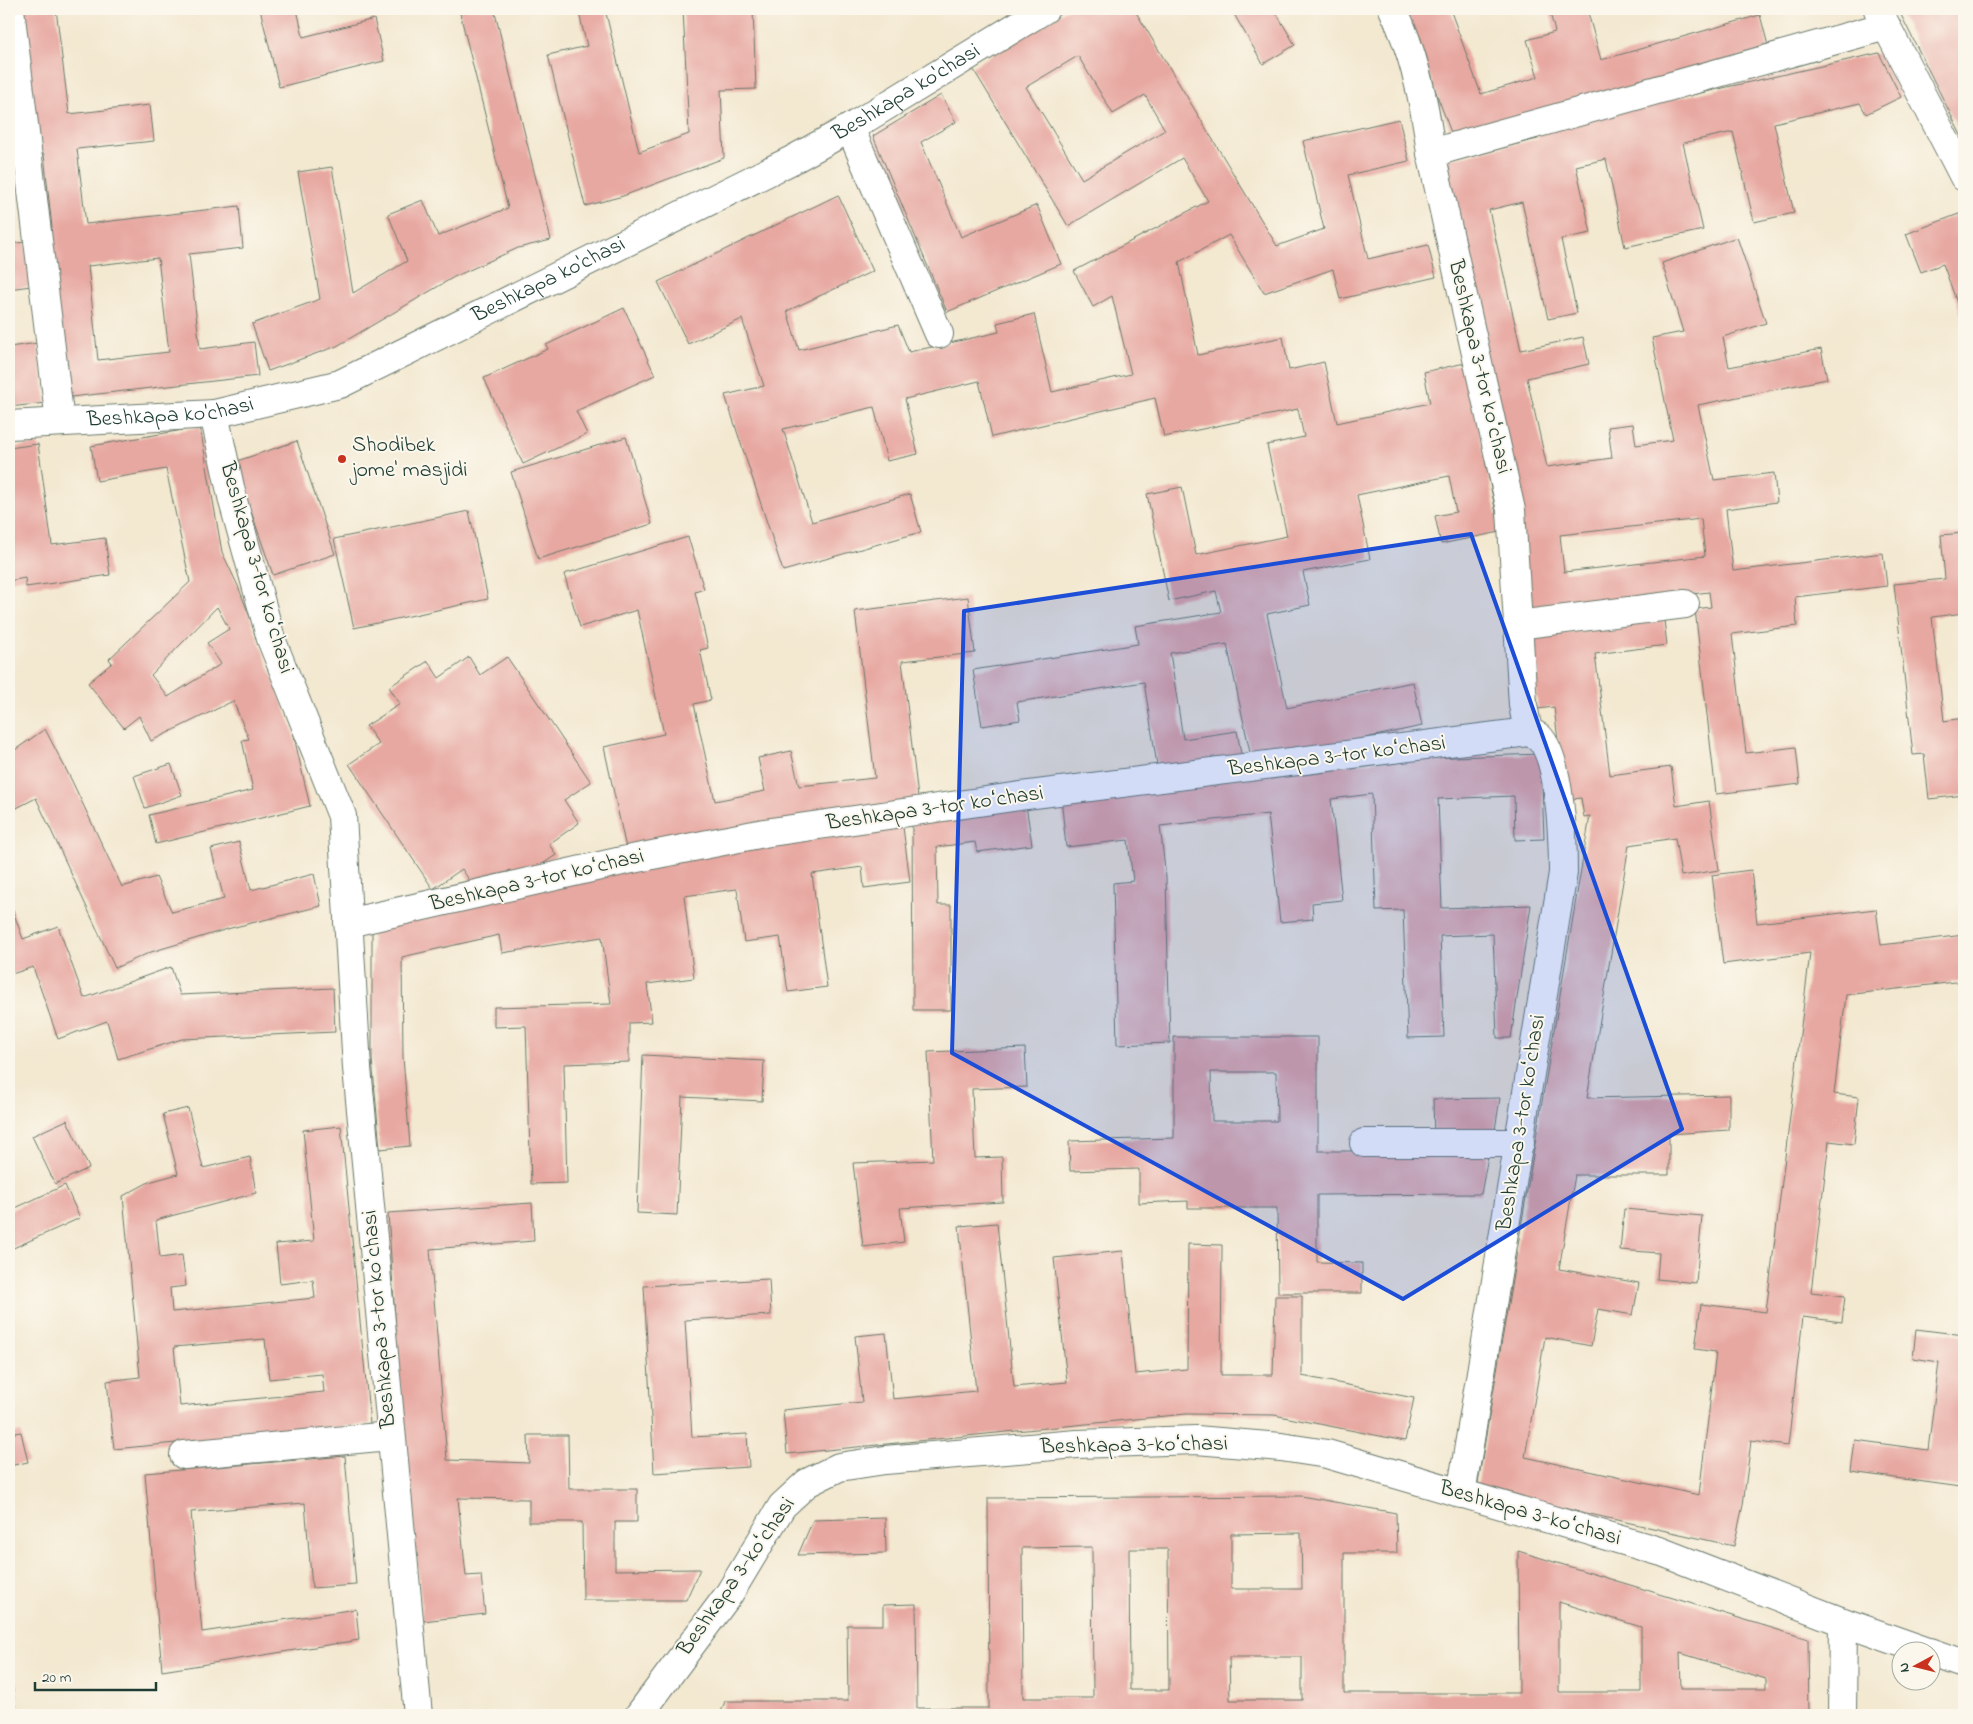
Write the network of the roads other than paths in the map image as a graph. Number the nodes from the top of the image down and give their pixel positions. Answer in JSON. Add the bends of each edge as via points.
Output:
{"nodes":[{"id":1,"x":10,"y":9,"type":"edge"},
{"id":2,"x":1045,"y":9,"type":"edge"},
{"id":3,"x":1393,"y":9,"type":"edge"},
{"id":4,"x":1881,"y":18,"type":"edge"},
{"id":5,"x":850,"y":128,"type":"junction"},
{"id":6,"x":1431,"y":153,"type":"junction"},
{"id":7,"x":1964,"y":177,"type":"edge"},
{"id":8,"x":939,"y":334,"type":"dead end"},
{"id":9,"x":214,"y":414,"type":"junction"},
{"id":10,"x":60,"y":422,"type":"junction"},
{"id":11,"x":9,"y":425,"type":"edge"},
{"id":12,"x":1685,"y":604,"type":"dead end"},
{"id":13,"x":1517,"y":625,"type":"junction"},
{"id":14,"x":1528,"y":732,"type":"junction"},
{"id":15,"x":348,"y":923,"type":"junction"},
{"id":16,"x":1364,"y":1143,"type":"dead end"},
{"id":17,"x":1520,"y":1143,"type":"junction"},
{"id":18,"x":390,"y":1436,"type":"junction"},
{"id":19,"x":184,"y":1455,"type":"dead end"},
{"id":20,"x":1461,"y":1494,"type":"junction"},
{"id":21,"x":1843,"y":1622,"type":"junction"},
{"id":22,"x":1900,"y":1642,"type":"edge"},
{"id":23,"x":1940,"y":1656,"type":"edge"},
{"id":24,"x":1964,"y":1664,"type":"edge"},
{"id":25,"x":418,"y":1715,"type":"edge"},
{"id":26,"x":639,"y":1715,"type":"edge"},
{"id":27,"x":1842,"y":1715,"type":"edge"}],
"edges":[{"from":1,"to":10,"type":"street"},
{"from":2,"to":5,"type":"street","name":"Beshkapa ko'chasi"},
{"from":3,"to":6,"type":"street","name":"Beshkapa 3-tor koʻchasi","via":[[1404,33],[1424,100]]},
{"from":4,"to":6,"type":"street"},
{"from":4,"to":7,"type":"street"},
{"from":5,"to":8,"type":"street"},
{"from":5,"to":9,"type":"street","name":"Beshkapa ko'chasi","via":[[340,384]]},
{"from":6,"to":13,"type":"street","name":"Beshkapa 3-tor koʻchasi","via":[[1511,510]]},
{"from":9,"to":10,"type":"street","name":"Beshkapa ko'chasi"},
{"from":9,"to":15,"type":"street","name":"Beshkapa 3-tor koʻchasi","via":[[233,501],[271,639],[342,816]]},
{"from":10,"to":11,"type":"street","name":"Beshkapa ko'chasi"},
{"from":12,"to":13,"type":"street"},
{"from":13,"to":14,"type":"street","name":"Beshkapa 3-tor koʻchasi"},
{"from":14,"to":15,"type":"street","name":"Beshkapa 3-tor koʻchasi","via":[[764,832]]},
{"from":14,"to":17,"type":"street","name":"Beshkapa 3-tor koʻchasi","via":[[1538,737],[1548,753],[1563,821],[1563,874]]},
{"from":15,"to":18,"type":"street","name":"Beshkapa 3-tor koʻchasi","via":[[357,1068]]},
{"from":16,"to":17,"type":"street"},
{"from":17,"to":20,"type":"street","name":"Beshkapa 3-tor koʻchasi"},
{"from":18,"to":19,"type":"street"},
{"from":18,"to":25,"type":"street","name":"Beshkapa 3-tor koʻchasi"},
{"from":20,"to":21,"type":"street","name":"Beshkapa 3-koʻchasi","via":[[1662,1552]]},
{"from":20,"to":26,"type":"street","name":"Beshkapa 3-koʻchasi","via":[[1327,1454],[1196,1440],[1076,1444],[885,1460],[839,1467],[807,1483],[782,1506],[728,1594]]},
{"from":21,"to":22,"type":"street","name":"Beshkapa 3-koʻchasi"},
{"from":21,"to":27,"type":"street"},
{"from":23,"to":24,"type":"street","name":"Beshkapa 3-koʻchasi"}]}
